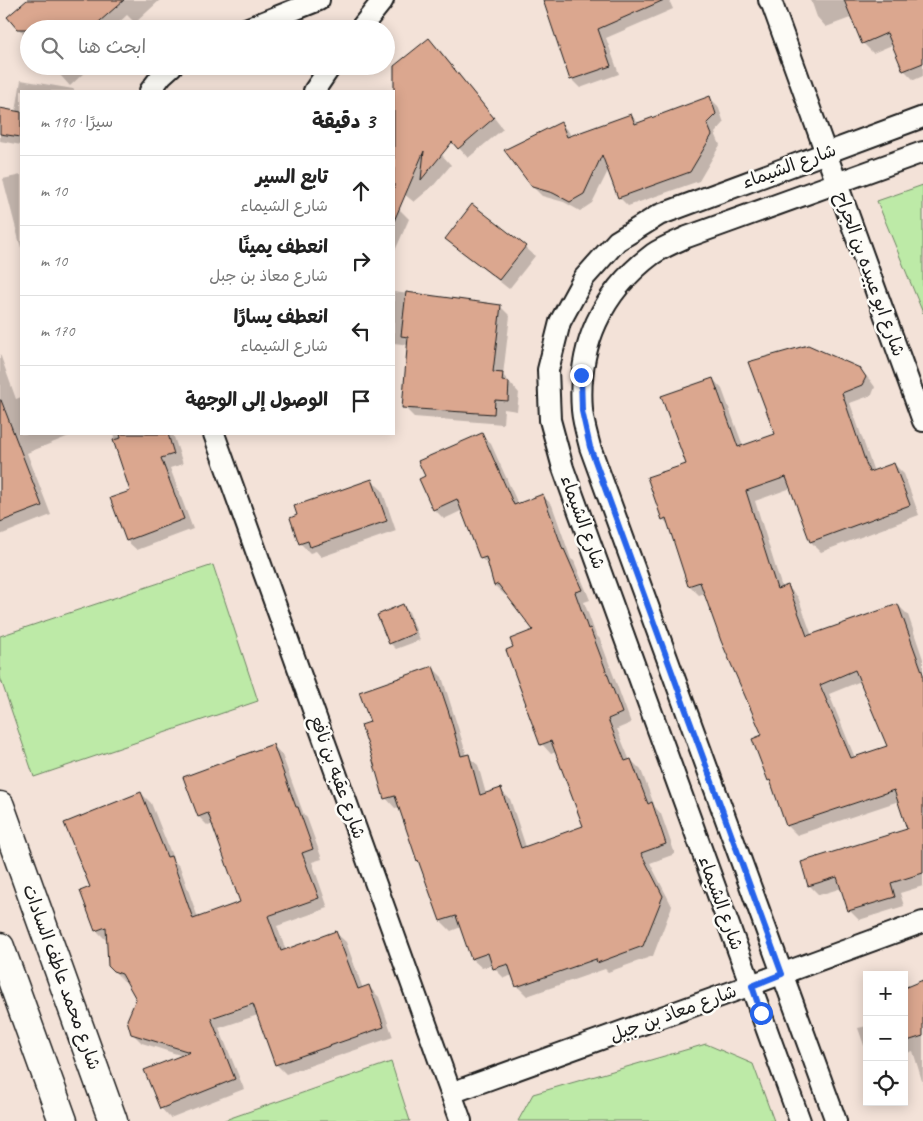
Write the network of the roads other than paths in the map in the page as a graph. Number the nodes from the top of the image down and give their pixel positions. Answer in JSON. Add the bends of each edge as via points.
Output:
{"nodes":[{"id":1,"x":318,"y":0,"type":"edge"},
{"id":2,"x":383,"y":0,"type":"edge"},
{"id":3,"x":769,"y":0,"type":"edge"},
{"id":4,"x":268,"y":20,"type":"edge"},
{"id":5,"x":367,"y":20,"type":"edge"},
{"id":6,"x":162,"y":75,"type":"edge"},
{"id":7,"x":325,"y":75,"type":"edge"},
{"id":8,"x":151,"y":90,"type":"edge"},
{"id":9,"x":315,"y":90,"type":"edge"},
{"id":10,"x":923,"y":117,"type":"edge"},
{"id":11,"x":825,"y":152,"type":"junction"},
{"id":12,"x":923,"y":152,"type":"edge"},
{"id":13,"x":837,"y":184,"type":"junction"},
{"id":14,"x":923,"y":421,"type":"edge"},
{"id":15,"x":214,"y":435,"type":"edge"},
{"id":16,"x":0,"y":806,"type":"edge"},
{"id":17,"x":923,"y":922,"type":"edge"},
{"id":18,"x":0,"y":947,"type":"edge"},
{"id":19,"x":782,"y":974,"type":"junction"},
{"id":20,"x":752,"y":986,"type":"junction"},
{"id":21,"x":451,"y":1093,"type":"junction"},
{"id":22,"x":62,"y":1121,"type":"edge"},
{"id":23,"x":113,"y":1121,"type":"edge"},
{"id":24,"x":461,"y":1121,"type":"edge"},
{"id":25,"x":800,"y":1121,"type":"edge"},
{"id":26,"x":836,"y":1121,"type":"edge"}],
"edges":[{"from":1,"to":4,"type":"street"},
{"from":2,"to":5,"type":"street"},
{"from":3,"to":11,"type":"street"},
{"from":6,"to":8,"type":"street"},
{"from":7,"to":9,"type":"street"},
{"from":10,"to":11,"type":"street","name":"شارع الشيماء"},
{"from":11,"to":13,"type":"street"},
{"from":11,"to":20,"type":"street","name":"شارع الشيماء","via":[[660,214],[618,241],[584,278],[560,322],[548,370],[550,420],[564,468]]},
{"from":12,"to":13,"type":"street","name":"شارع الشيماء"},
{"from":13,"to":14,"type":"street","name":"شارع ابو عبيده بن الجراح"},
{"from":13,"to":19,"type":"street","name":"شارع الشيماء","via":[[686,237],[654,253],[626,277],[604,306],[589,339],[581,375],[582,411],[590,447]]},
{"from":15,"to":21,"type":"street","name":"شارع عقبه بن نافع"},
{"from":16,"to":23,"type":"street","name":"شارع محمد عاطف السادات"},
{"from":17,"to":19,"type":"street","name":"شارع معاذ بن جبل"},
{"from":18,"to":22,"type":"street"},
{"from":19,"to":20,"type":"street","name":"شارع معاذ بن جبل"},
{"from":19,"to":26,"type":"street","name":"شارع الشيماء"},
{"from":20,"to":21,"type":"street","name":"شارع معاذ بن جبل"},
{"from":20,"to":25,"type":"street","name":"شارع الشيماء"},
{"from":21,"to":24,"type":"street","name":"شارع عقبه بن نافع"}]}
